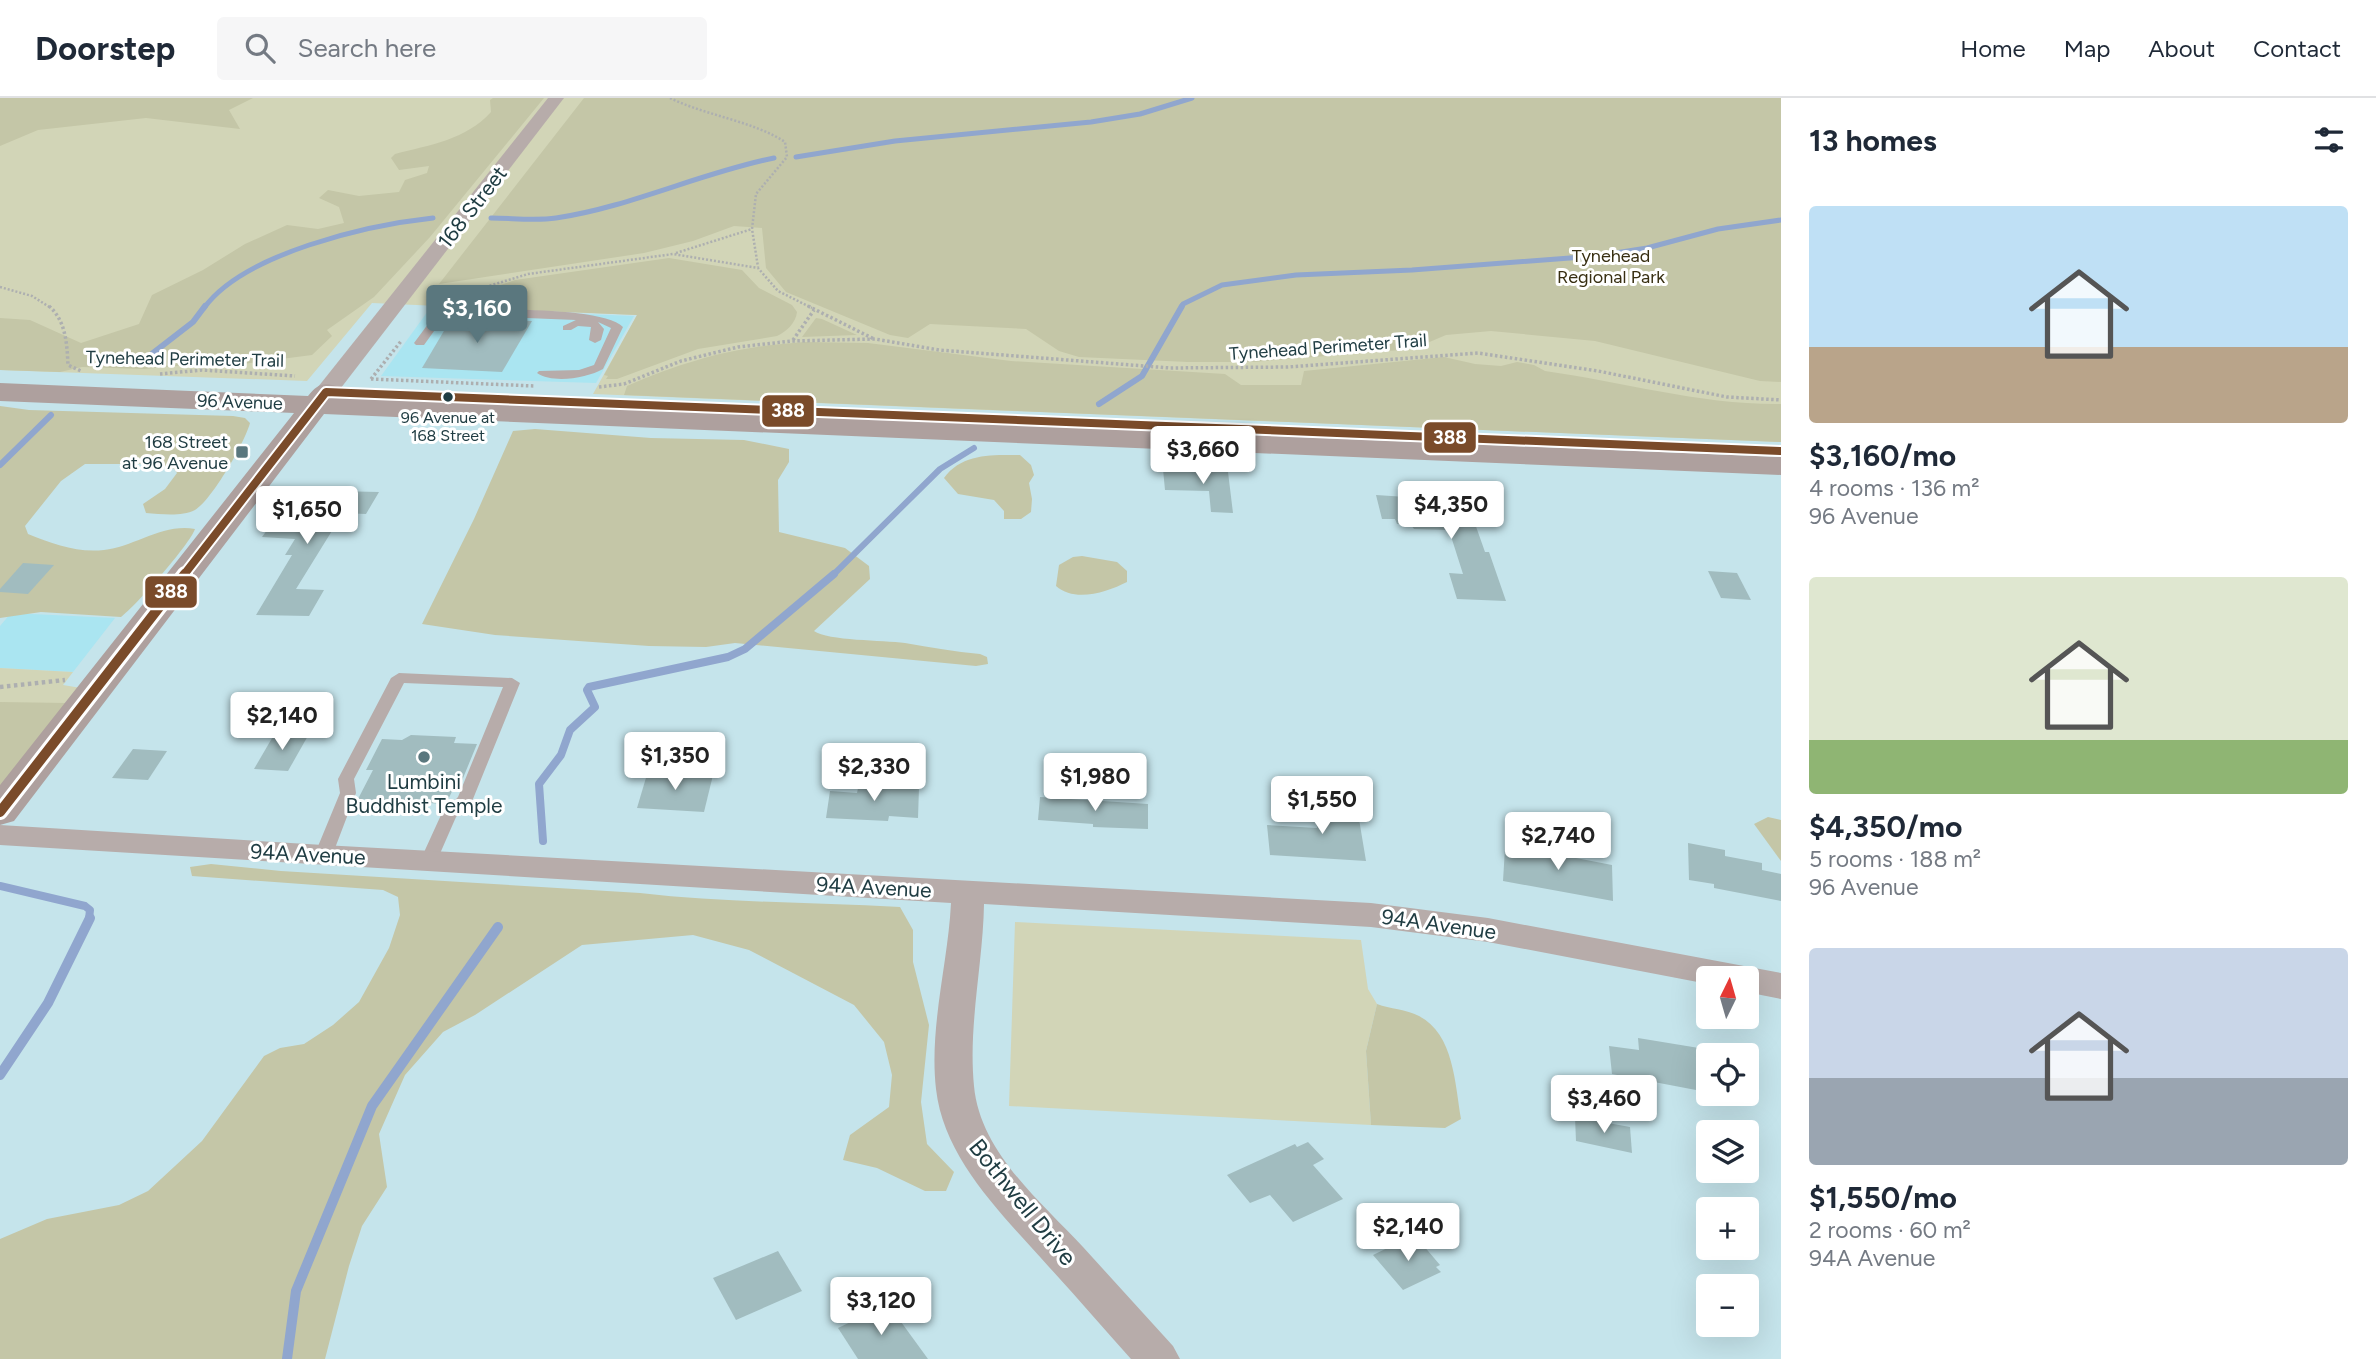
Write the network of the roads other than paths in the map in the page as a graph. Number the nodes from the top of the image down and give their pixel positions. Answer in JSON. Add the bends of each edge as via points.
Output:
{"nodes":[{"id":1,"x":556,"y":98,"type":"edge"},
{"id":2,"x":567,"y":328,"type":"dead end"},
{"id":3,"x":595,"y":340,"type":"dead end"},
{"id":4,"x":420,"y":342,"type":"dead end"},
{"id":5,"x":587,"y":358,"type":"dead end"},
{"id":6,"x":0,"y":378,"type":"edge"},
{"id":7,"x":0,"y":392,"type":"edge"},
{"id":8,"x":321,"y":398,"type":"junction"},
{"id":9,"x":1781,"y":451,"type":"edge"},
{"id":10,"x":1781,"y":466,"type":"edge"},
{"id":11,"x":0,"y":812,"type":"edge"},
{"id":12,"x":0,"y":835,"type":"edge"},
{"id":13,"x":323,"y":856,"type":"junction"},
{"id":14,"x":429,"y":861,"type":"junction"},
{"id":15,"x":968,"y":892,"type":"junction"},
{"id":16,"x":1696,"y":970,"type":"edge"},
{"id":17,"x":1759,"y":982,"type":"edge"},
{"id":18,"x":1781,"y":986,"type":"edge"},
{"id":19,"x":1158,"y":1359,"type":"edge"}],
"edges":[{"from":1,"to":8,"type":"street","name":"168 Street"},
{"from":2,"to":3,"type":"lane","via":[[576,323],[594,324],[598,329]]},
{"from":4,"to":5,"type":"lane","via":[[438,318],[455,312],[590,317],[617,327],[595,370],[573,374],[544,370],[576,368]]},
{"from":6,"to":8,"type":"main road","name":"96 Avenue"},
{"from":7,"to":8,"type":"main road","name":"96 Avenue"},
{"from":8,"to":9,"type":"main road","name":"96 Avenue"},
{"from":8,"to":10,"type":"main road","name":"96 Avenue"},
{"from":8,"to":11,"type":"main road","name":"168 Street"},
{"from":12,"to":13,"type":"street","name":"94A Avenue"},
{"from":13,"to":14,"type":"street","name":"94A Avenue"},
{"from":13,"to":14,"type":"lane","via":[[348,793],[346,779],[399,678],[512,683],[465,799],[449,815]]},
{"from":14,"to":15,"type":"street","name":"94A Avenue"},
{"from":15,"to":16,"type":"street","name":"94A Avenue","via":[[1403,918]]},
{"from":15,"to":19,"type":"street","name":"Bothwell Drive","via":[[955,1047],[955,1089],[962,1120],[1012,1196]]},
{"from":17,"to":18,"type":"street","name":"94A Avenue"}]}
